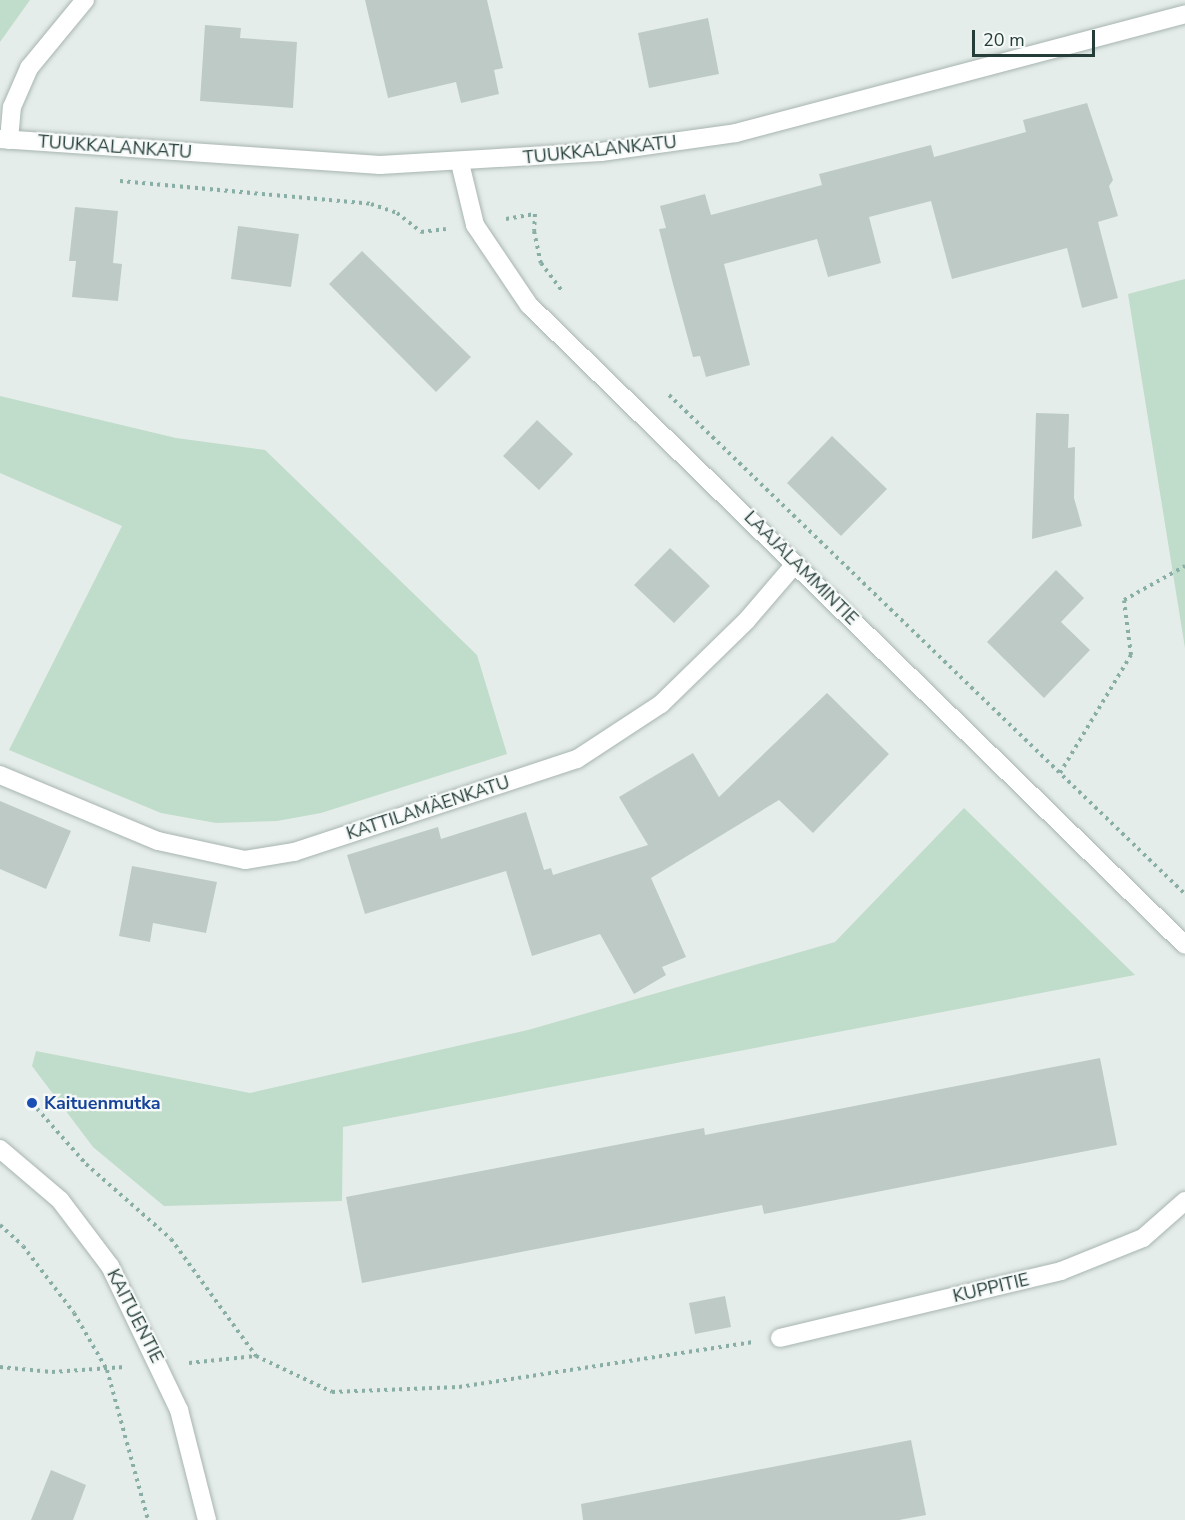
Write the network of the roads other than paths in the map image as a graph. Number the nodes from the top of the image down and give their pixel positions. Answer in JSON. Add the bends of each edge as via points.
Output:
{"nodes":[{"id":1,"x":85,"y":0,"type":"edge"},
{"id":2,"x":1185,"y":14,"type":"edge"},
{"id":3,"x":4,"y":139,"type":"edge"},
{"id":4,"x":460,"y":163,"type":"junction"},
{"id":5,"x":795,"y":564,"type":"junction"},
{"id":6,"x":0,"y":775,"type":"edge"},
{"id":7,"x":1185,"y":945,"type":"edge"},
{"id":8,"x":0,"y":1149,"type":"edge"},
{"id":9,"x":1185,"y":1201,"type":"edge"},
{"id":10,"x":780,"y":1338,"type":"road end"},
{"id":11,"x":207,"y":1520,"type":"edge"}],
"edges":[{"from":1,"to":3,"type":"street","via":[[29,68],[12,107]]},
{"from":2,"to":4,"type":"street","name":"TUUKKALANKATU","via":[[736,133],[602,152]]},
{"from":3,"to":4,"type":"street","name":"TUUKKALANKATU","via":[[380,165]]},
{"from":4,"to":5,"type":"street","name":"LAAJALAMMINTIE","via":[[475,225],[529,305]]},
{"from":5,"to":6,"type":"street","name":"KATTILAMÄENKATU","via":[[747,620],[661,704],[577,759],[294,852],[245,861],[158,842]]},
{"from":5,"to":7,"type":"street","name":"LAAJALAMMINTIE"},
{"from":8,"to":11,"type":"street","name":"KAITUENTIE","via":[[60,1200],[110,1266],[179,1410]]},
{"from":9,"to":10,"type":"street","name":"KUPPITIE","via":[[1143,1238],[1061,1271]]}]}
